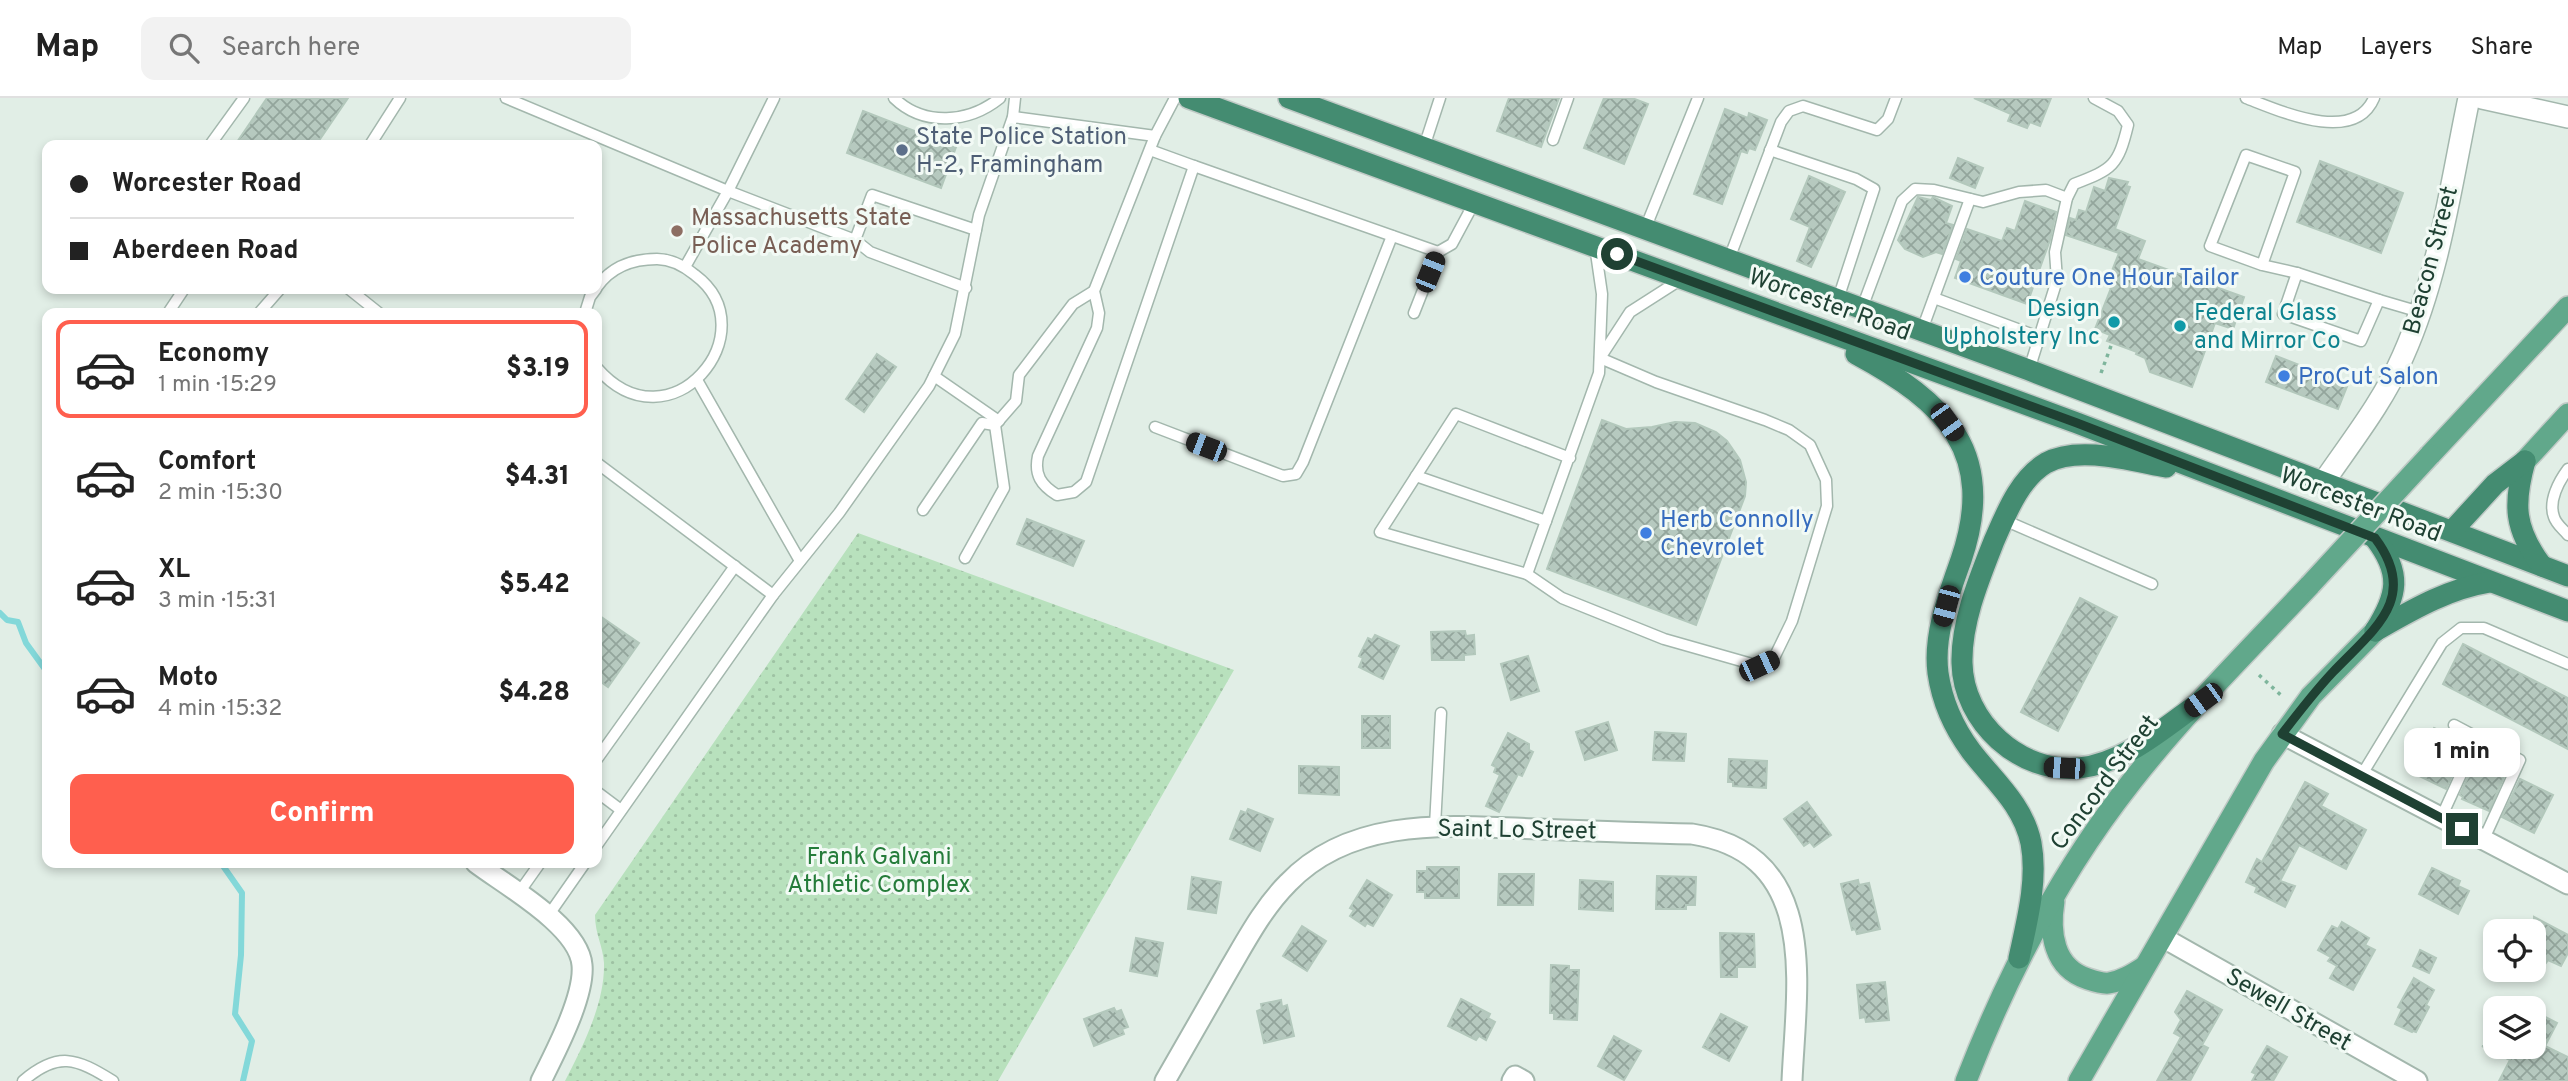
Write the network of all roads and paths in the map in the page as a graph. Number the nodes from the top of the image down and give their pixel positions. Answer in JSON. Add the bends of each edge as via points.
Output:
{"nodes":[{"id":1,"x":244,"y":98,"type":"edge"},
{"id":2,"x":400,"y":98,"type":"edge"},
{"id":3,"x":506,"y":98,"type":"edge"},
{"id":4,"x":774,"y":98,"type":"edge"},
{"id":5,"x":894,"y":98,"type":"edge"},
{"id":6,"x":1000,"y":98,"type":"edge"},
{"id":7,"x":1015,"y":98,"type":"edge"},
{"id":8,"x":1175,"y":98,"type":"edge"},
{"id":9,"x":1189,"y":98,"type":"edge"},
{"id":10,"x":1290,"y":98,"type":"edge"},
{"id":11,"x":1440,"y":98,"type":"edge"},
{"id":12,"x":1568,"y":98,"type":"edge"},
{"id":13,"x":1698,"y":98,"type":"edge"},
{"id":14,"x":1896,"y":98,"type":"edge"},
{"id":15,"x":2094,"y":98,"type":"edge"},
{"id":16,"x":2246,"y":98,"type":"edge"},
{"id":17,"x":2374,"y":98,"type":"edge"},
{"id":18,"x":2469,"y":98,"type":"edge"},
{"id":19,"x":2482,"y":98,"type":"edge"},
{"id":20,"x":529,"y":102,"type":"edge"},
{"id":21,"x":1013,"y":117,"type":"junction"},
{"id":22,"x":2568,"y":117,"type":"edge"},
{"id":23,"x":1155,"y":136,"type":"junction"},
{"id":24,"x":214,"y":140,"type":"edge"},
{"id":25,"x":373,"y":140,"type":"edge"},
{"id":26,"x":1553,"y":140,"type":"dead end"},
{"id":27,"x":1424,"y":147,"type":"junction"},
{"id":28,"x":1150,"y":150,"type":"junction"},
{"id":29,"x":1770,"y":150,"type":"junction"},
{"id":30,"x":1194,"y":166,"type":"junction"},
{"id":31,"x":728,"y":191,"type":"junction"},
{"id":32,"x":2067,"y":198,"type":"junction"},
{"id":33,"x":1970,"y":199,"type":"junction"},
{"id":34,"x":1474,"y":202,"type":"junction"},
{"id":35,"x":1645,"y":229,"type":"junction"},
{"id":36,"x":976,"y":230,"type":"junction"},
{"id":37,"x":1392,"y":236,"type":"junction"},
{"id":38,"x":855,"y":240,"type":"junction"},
{"id":39,"x":1595,"y":246,"type":"junction"},
{"id":40,"x":1438,"y":252,"type":"junction"},
{"id":41,"x":1729,"y":259,"type":"junction"},
{"id":42,"x":2262,"y":265,"type":"junction"},
{"id":43,"x":685,"y":267,"type":"junction"},
{"id":44,"x":2297,"y":273,"type":"junction"},
{"id":45,"x":1683,"y":278,"type":"junction"},
{"id":46,"x":602,"y":280,"type":"edge"},
{"id":47,"x":966,"y":288,"type":"junction"},
{"id":48,"x":1094,"y":291,"type":"junction"},
{"id":49,"x":276,"y":294,"type":"edge"},
{"id":50,"x":355,"y":294,"type":"edge"},
{"id":51,"x":1934,"y":298,"type":"junction"},
{"id":52,"x":1838,"y":299,"type":"junction"},
{"id":53,"x":2379,"y":300,"type":"junction"},
{"id":54,"x":2568,"y":307,"type":"edge"},
{"id":55,"x":263,"y":308,"type":"edge"},
{"id":56,"x":373,"y":308,"type":"edge"},
{"id":57,"x":1862,"y":308,"type":"junction"},
{"id":58,"x":2420,"y":312,"type":"junction"},
{"id":59,"x":1414,"y":313,"type":"dead end"},
{"id":60,"x":1783,"y":315,"type":"junction"},
{"id":61,"x":1922,"y":330,"type":"junction"},
{"id":62,"x":2039,"y":337,"type":"junction"},
{"id":63,"x":2112,"y":343,"type":"dead end"},
{"id":64,"x":1600,"y":358,"type":"junction"},
{"id":65,"x":2029,"y":370,"type":"junction"},
{"id":66,"x":2101,"y":373,"type":"dead end"},
{"id":67,"x":602,"y":374,"type":"edge"},
{"id":68,"x":934,"y":376,"type":"junction"},
{"id":69,"x":697,"y":380,"type":"junction"},
{"id":70,"x":2568,"y":414,"type":"edge"},
{"id":71,"x":997,"y":423,"type":"junction"},
{"id":72,"x":1155,"y":427,"type":"dead end"},
{"id":73,"x":1570,"y":458,"type":"junction"},
{"id":74,"x":2525,"y":461,"type":"junction"},
{"id":75,"x":602,"y":467,"type":"edge"},
{"id":76,"x":2568,"y":469,"type":"edge"},
{"id":77,"x":1416,"y":476,"type":"junction"},
{"id":78,"x":2222,"y":479,"type":"junction"},
{"id":79,"x":2323,"y":483,"type":"junction"},
{"id":80,"x":923,"y":510,"type":"dead end"},
{"id":81,"x":2003,"y":520,"type":"junction"},
{"id":82,"x":1546,"y":522,"type":"junction"},
{"id":83,"x":2452,"y":531,"type":"junction"},
{"id":84,"x":2568,"y":535,"type":"edge"},
{"id":85,"x":2375,"y":538,"type":"junction"},
{"id":86,"x":965,"y":558,"type":"dead end"},
{"id":87,"x":800,"y":561,"type":"junction"},
{"id":88,"x":735,"y":566,"type":"junction"},
{"id":89,"x":2542,"y":566,"type":"junction"},
{"id":90,"x":1527,"y":574,"type":"junction"},
{"id":91,"x":2568,"y":576,"type":"edge"},
{"id":92,"x":2490,"y":582,"type":"junction"},
{"id":93,"x":2152,"y":584,"type":"dead end"},
{"id":94,"x":774,"y":595,"type":"junction"},
{"id":95,"x":2568,"y":611,"type":"edge"},
{"id":96,"x":2375,"y":631,"type":"junction"},
{"id":97,"x":2568,"y":664,"type":"edge"},
{"id":98,"x":2259,"y":675,"type":"dead end"},
{"id":99,"x":2292,"y":688,"type":"dead end"},
{"id":100,"x":2203,"y":700,"type":"junction"},
{"id":101,"x":1441,"y":713,"type":"dead end"},
{"id":102,"x":2454,"y":725,"type":"dead end"},
{"id":103,"x":2282,"y":734,"type":"junction"},
{"id":104,"x":2478,"y":737,"type":"junction"},
{"id":105,"x":602,"y":752,"type":"edge"},
{"id":106,"x":2361,"y":776,"type":"junction"},
{"id":107,"x":602,"y":796,"type":"edge"},
{"id":108,"x":621,"y":810,"type":"junction"},
{"id":109,"x":2441,"y":818,"type":"junction"},
{"id":110,"x":1435,"y":826,"type":"junction"},
{"id":111,"x":602,"y":838,"type":"edge"},
{"id":112,"x":2483,"y":841,"type":"junction"},
{"id":113,"x":482,"y":868,"type":"edge"},
{"id":114,"x":536,"y":868,"type":"edge"},
{"id":115,"x":581,"y":868,"type":"edge"},
{"id":116,"x":2568,"y":884,"type":"edge"},
{"id":117,"x":2055,"y":892,"type":"junction"},
{"id":118,"x":518,"y":894,"type":"junction"},
{"id":119,"x":548,"y":916,"type":"junction"},
{"id":120,"x":2161,"y":937,"type":"junction"},
{"id":121,"x":2019,"y":958,"type":"junction"},
{"id":122,"x":2144,"y":967,"type":"junction"},
{"id":123,"x":23,"y":1081,"type":"edge"},
{"id":124,"x":113,"y":1081,"type":"edge"},
{"id":125,"x":541,"y":1081,"type":"edge"},
{"id":126,"x":1165,"y":1081,"type":"edge"},
{"id":127,"x":1792,"y":1081,"type":"edge"},
{"id":128,"x":1966,"y":1081,"type":"edge"},
{"id":129,"x":2079,"y":1081,"type":"edge"},
{"id":130,"x":2417,"y":1081,"type":"edge"}],
"edges":[{"from":1,"to":24,"type":"lane"},
{"from":2,"to":25,"type":"lane"},
{"from":3,"to":20,"type":"lane"},
{"from":4,"to":31,"type":"lane"},
{"from":5,"to":6,"type":"lane","via":[[904,108],[928,117],[952,119],[971,116]]},
{"from":7,"to":21,"type":"lane"},
{"from":8,"to":23,"type":"lane"},
{"from":9,"to":34,"type":"highway","name":"Worcester Road"},
{"from":10,"to":27,"type":"highway","name":"Worcester Road"},
{"from":11,"to":27,"type":"lane"},
{"from":12,"to":26,"type":"lane"},
{"from":13,"to":35,"type":"lane"},
{"from":14,"to":29,"type":"lane","via":[[1888,119],[1877,130],[1804,106],[1789,111]]},
{"from":15,"to":32,"type":"lane","via":[[2118,111],[2128,125],[2120,156],[2104,173],[2074,184]]},
{"from":16,"to":17,"type":"lane","via":[[2291,115],[2336,123],[2356,119]]},
{"from":18,"to":58,"type":"street","name":"Beacon Street"},
{"from":19,"to":22,"type":"street"},
{"from":20,"to":31,"type":"lane"},
{"from":21,"to":23,"type":"lane"},
{"from":21,"to":36,"type":"lane"},
{"from":23,"to":28,"type":"lane"},
{"from":27,"to":35,"type":"highway","name":"Worcester Road"},
{"from":28,"to":30,"type":"lane"},
{"from":28,"to":48,"type":"lane"},
{"from":29,"to":41,"type":"lane"},
{"from":29,"to":52,"type":"lane","via":[[1856,178],[1874,189]]},
{"from":30,"to":37,"type":"lane"},
{"from":30,"to":48,"type":"lane","via":[[1086,482],[1074,492],[1057,495],[1043,486],[1035,469],[1097,328]]},
{"from":31,"to":38,"type":"lane"},
{"from":31,"to":43,"type":"lane"},
{"from":32,"to":33,"type":"lane","via":[[2046,190],[1983,202]]},
{"from":32,"to":62,"type":"lane","via":[[2054,251],[2057,280]]},
{"from":33,"to":51,"type":"lane"},
{"from":33,"to":57,"type":"lane","via":[[1915,189],[1902,201]]},
{"from":34,"to":39,"type":"highway","name":"Worcester Road"},
{"from":34,"to":40,"type":"lane","via":[[1452,244]]},
{"from":35,"to":41,"type":"highway","name":"Worcester Road"},
{"from":36,"to":38,"type":"lane","via":[[872,195]]},
{"from":36,"to":47,"type":"lane"},
{"from":37,"to":40,"type":"lane"},
{"from":37,"to":72,"type":"lane","via":[[1296,474],[1283,476]]},
{"from":38,"to":47,"type":"lane","via":[[870,252]]},
{"from":39,"to":45,"type":"highway","name":"Worcester Road"},
{"from":39,"to":64,"type":"lane","via":[[1602,293]]},
{"from":40,"to":59,"type":"lane"},
{"from":41,"to":52,"type":"highway","name":"Worcester Road"},
{"from":42,"to":42,"type":"lane","via":[[2295,172],[2246,155],[2210,246]]},
{"from":42,"to":44,"type":"lane"},
{"from":43,"to":46,"type":"lane","via":[[664,259],[642,259],[621,266]]},
{"from":43,"to":69,"type":"lane","via":[[703,281],[715,299],[721,321],[720,343],[712,364]]},
{"from":44,"to":53,"type":"lane"},
{"from":44,"to":53,"type":"lane","via":[[2283,314],[2361,341]]},
{"from":45,"to":60,"type":"highway","name":"Worcester Road"},
{"from":45,"to":64,"type":"lane","via":[[1630,312]]},
{"from":47,"to":68,"type":"lane","via":[[955,334]]},
{"from":48,"to":71,"type":"lane","via":[[1073,304],[1019,375],[1016,401]]},
{"from":49,"to":55,"type":"lane"},
{"from":50,"to":56,"type":"lane"},
{"from":51,"to":61,"type":"lane"},
{"from":51,"to":62,"type":"lane"},
{"from":52,"to":57,"type":"highway","name":"Worcester Road"},
{"from":53,"to":58,"type":"lane"},
{"from":54,"to":100,"type":"main road","name":"Concord Street","bridge":true},
{"from":57,"to":61,"type":"highway","name":"Worcester Road"},
{"from":58,"to":79,"type":"street","name":"Beacon Street","via":[[2388,386]]},
{"from":60,"to":78,"type":"highway","name":"Worcester Road"},
{"from":60,"to":121,"type":"highway","via":[[1914,389],[1938,409],[1967,457],[1973,510],[1942,620],[1938,672],[1955,726],[2014,801],[2031,843],[2031,894]]},
{"from":61,"to":65,"type":"highway","name":"Worcester Road"},
{"from":62,"to":65,"type":"lane"},
{"from":63,"to":66,"type":"path"},
{"from":64,"to":73,"type":"lane"},
{"from":64,"to":90,"type":"lane","via":[[1765,420],[1810,445],[1826,480],[1827,506],[1792,621],[1773,660],[1759,666],[1651,634],[1562,598]]},
{"from":65,"to":79,"type":"highway","name":"Worcester Road"},
{"from":67,"to":69,"type":"lane","via":[[630,393],[653,397],[677,393]]},
{"from":68,"to":71,"type":"lane"},
{"from":68,"to":87,"type":"lane"},
{"from":69,"to":87,"type":"lane"},
{"from":70,"to":74,"type":"main road"},
{"from":71,"to":80,"type":"lane","via":[[982,423]]},
{"from":71,"to":86,"type":"lane","via":[[1004,488]]},
{"from":73,"to":77,"type":"lane","via":[[1457,414]]},
{"from":73,"to":82,"type":"lane"},
{"from":74,"to":83,"type":"highway","via":[[2495,484]]},
{"from":74,"to":89,"type":"highway","via":[[2517,517],[2527,545]]},
{"from":75,"to":88,"type":"lane"},
{"from":76,"to":84,"type":"lane","via":[[2554,496],[2553,513]]},
{"from":77,"to":82,"type":"lane"},
{"from":77,"to":90,"type":"lane","via":[[1380,531]]},
{"from":78,"to":81,"type":"highway","via":[[2121,458],[2060,458],[2028,479]]},
{"from":78,"to":85,"type":"highway","name":"Worcester Road"},
{"from":79,"to":83,"type":"highway","name":"Worcester Road"},
{"from":81,"to":93,"type":"lane"},
{"from":81,"to":100,"type":"highway","via":[[1971,606],[1961,666],[1980,719],[1999,742],[2025,760],[2079,768],[2108,761],[2135,747]]},
{"from":82,"to":90,"type":"lane"},
{"from":83,"to":89,"type":"highway","name":"Worcester Road"},
{"from":85,"to":92,"type":"highway","name":"Worcester Road"},
{"from":85,"to":96,"type":"highway","via":[[2391,563],[2394,589]]},
{"from":87,"to":94,"type":"lane"},
{"from":88,"to":94,"type":"lane"},
{"from":88,"to":105,"type":"lane"},
{"from":89,"to":91,"type":"highway","name":"Worcester Road"},
{"from":92,"to":95,"type":"highway","name":"Worcester Road"},
{"from":92,"to":96,"type":"highway","via":[[2434,599]]},
{"from":94,"to":108,"type":"lane"},
{"from":96,"to":103,"type":"main road","via":[[2311,696]]},
{"from":97,"to":106,"type":"lane","via":[[2484,628],[2454,631],[2435,652]]},
{"from":98,"to":99,"type":"path","via":[[2284,698]]},
{"from":100,"to":117,"type":"main road","name":"Concord Street","via":[[2133,779]]},
{"from":101,"to":110,"type":"lane"},
{"from":102,"to":104,"type":"lane"},
{"from":103,"to":106,"type":"street"},
{"from":103,"to":120,"type":"main road"},
{"from":104,"to":109,"type":"lane"},
{"from":104,"to":112,"type":"lane","via":[[2520,760]]},
{"from":106,"to":109,"type":"street"},
{"from":107,"to":108,"type":"lane"},
{"from":108,"to":111,"type":"lane"},
{"from":109,"to":112,"type":"street"},
{"from":110,"to":126,"type":"street","name":"Saint Lo Street","via":[[1353,841],[1288,882],[1256,923]]},
{"from":110,"to":127,"type":"street","name":"Saint Lo Street","via":[[1692,834],[1731,844],[1750,857],[1777,887],[1794,928]]},
{"from":112,"to":116,"type":"street"},
{"from":113,"to":118,"type":"street"},
{"from":114,"to":118,"type":"lane"},
{"from":115,"to":119,"type":"lane"},
{"from":117,"to":121,"type":"main road","name":"Concord Street"},
{"from":117,"to":122,"type":"main road","via":[[2051,930],[2054,948],[2066,966],[2106,984]]},
{"from":118,"to":119,"type":"street"},
{"from":119,"to":125,"type":"street","via":[[571,939],[582,964],[568,1023]]},
{"from":120,"to":122,"type":"main road"},
{"from":120,"to":130,"type":"street","name":"Sewell Street"},
{"from":121,"to":128,"type":"main road","name":"Concord Street"},
{"from":122,"to":129,"type":"main road"},
{"from":123,"to":124,"type":"lane","via":[[40,1067],[60,1061],[93,1068]]}]}
